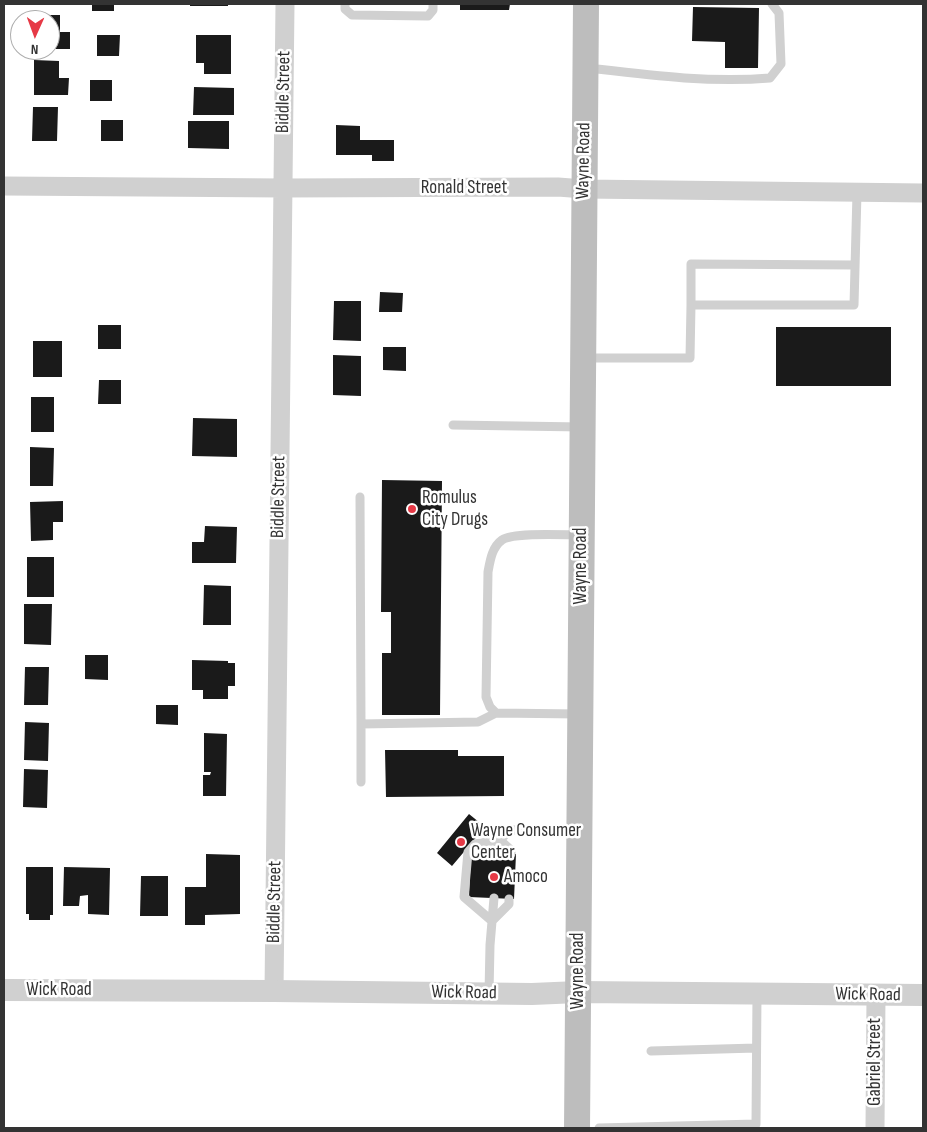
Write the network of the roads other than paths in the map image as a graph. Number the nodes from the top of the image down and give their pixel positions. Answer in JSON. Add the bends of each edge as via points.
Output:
{"nodes":[{"id":1,"x":284,"y":4,"type":"edge"},
{"id":2,"x":344,"y":4,"type":"edge"},
{"id":3,"x":433,"y":4,"type":"edge"},
{"id":4,"x":586,"y":4,"type":"edge"},
{"id":5,"x":772,"y":4,"type":"edge"},
{"id":6,"x":585,"y":68,"type":"junction"},
{"id":7,"x":4,"y":186,"type":"edge"},
{"id":8,"x":283,"y":188,"type":"junction"},
{"id":9,"x":584,"y":189,"type":"junction"},
{"id":10,"x":857,"y":193,"type":"junction"},
{"id":11,"x":923,"y":193,"type":"edge"},
{"id":12,"x":855,"y":265,"type":"junction"},
{"id":13,"x":691,"y":305,"type":"junction"},
{"id":14,"x":582,"y":358,"type":"junction"},
{"id":15,"x":454,"y":425,"type":"dead end"},
{"id":16,"x":582,"y":427,"type":"junction"},
{"id":17,"x":360,"y":496,"type":"dead end"},
{"id":18,"x":581,"y":534,"type":"junction"},
{"id":19,"x":496,"y":713,"type":"junction"},
{"id":20,"x":580,"y":714,"type":"junction"},
{"id":21,"x":361,"y":724,"type":"junction"},
{"id":22,"x":361,"y":782,"type":"dead end"},
{"id":23,"x":579,"y":830,"type":"junction"},
{"id":24,"x":500,"y":840,"type":"junction"},
{"id":25,"x":496,"y":854,"type":"dead end"},
{"id":26,"x":511,"y":854,"type":"dead end"},
{"id":27,"x":494,"y":898,"type":"dead end"},
{"id":28,"x":509,"y":898,"type":"dead end"},
{"id":29,"x":492,"y":921,"type":"junction"},
{"id":30,"x":4,"y":990,"type":"edge"},
{"id":31,"x":274,"y":990,"type":"junction"},
{"id":32,"x":578,"y":992,"type":"junction"},
{"id":33,"x":489,"y":994,"type":"junction"},
{"id":34,"x":757,"y":994,"type":"junction"},
{"id":35,"x":876,"y":995,"type":"junction"},
{"id":36,"x":923,"y":995,"type":"edge"},
{"id":37,"x":756,"y":1048,"type":"junction"},
{"id":38,"x":651,"y":1051,"type":"dead end"},
{"id":39,"x":577,"y":1128,"type":"edge"},
{"id":40,"x":599,"y":1128,"type":"edge"},
{"id":41,"x":875,"y":1128,"type":"edge"}],
"edges":[{"from":1,"to":8,"type":"street","name":"Biddle Street"},
{"from":2,"to":3,"type":"lane","via":[[344,9],[352,15],[428,16]]},
{"from":4,"to":6,"type":"main road","name":"Wayne Road"},
{"from":5,"to":6,"type":"lane","via":[[779,13],[781,64],[770,78],[729,80]]},
{"from":6,"to":9,"type":"main road","name":"Wayne Road"},
{"from":7,"to":8,"type":"street","name":"Ronald Street"},
{"from":8,"to":9,"type":"street","name":"Ronald Street"},
{"from":8,"to":31,"type":"street","name":"Biddle Street"},
{"from":9,"to":10,"type":"street","name":"Ronald Street"},
{"from":9,"to":14,"type":"main road","name":"Wayne Road"},
{"from":10,"to":11,"type":"street","name":"Ronald Street"},
{"from":10,"to":12,"type":"lane"},
{"from":12,"to":13,"type":"lane","via":[[854,305]]},
{"from":12,"to":13,"type":"lane","via":[[691,264]]},
{"from":13,"to":14,"type":"lane","via":[[690,358]]},
{"from":14,"to":16,"type":"main road","name":"Wayne Road"},
{"from":15,"to":16,"type":"lane"},
{"from":16,"to":18,"type":"main road","name":"Wayne Road"},
{"from":17,"to":21,"type":"lane"},
{"from":18,"to":19,"type":"lane","via":[[511,536],[495,548],[488,572],[486,697]]},
{"from":18,"to":20,"type":"main road","name":"Wayne Road"},
{"from":19,"to":20,"type":"lane"},
{"from":19,"to":21,"type":"lane","via":[[478,722]]},
{"from":20,"to":23,"type":"main road","name":"Wayne Road"},
{"from":21,"to":22,"type":"lane"},
{"from":23,"to":24,"type":"lane","via":[[510,830]]},
{"from":23,"to":32,"type":"main road","name":"Wayne Road"},
{"from":24,"to":25,"type":"lane"},
{"from":24,"to":26,"type":"lane"},
{"from":24,"to":29,"type":"lane","via":[[475,844],[468,852],[464,897]]},
{"from":27,"to":29,"type":"lane"},
{"from":28,"to":29,"type":"lane","via":[[509,904]]},
{"from":29,"to":33,"type":"lane"},
{"from":30,"to":31,"type":"street","name":"Wick Road"},
{"from":31,"to":33,"type":"street","name":"Wick Road"},
{"from":32,"to":33,"type":"street","name":"Wick Road"},
{"from":32,"to":34,"type":"street","name":"Wick Road"},
{"from":32,"to":39,"type":"main road","name":"Wayne Road"},
{"from":34,"to":35,"type":"street","name":"Wick Road"},
{"from":34,"to":37,"type":"lane"},
{"from":35,"to":36,"type":"street","name":"Wick Road"},
{"from":35,"to":41,"type":"street","name":"Gabriel Street"},
{"from":37,"to":38,"type":"lane"},
{"from":37,"to":40,"type":"lane","via":[[756,1124]]}]}
